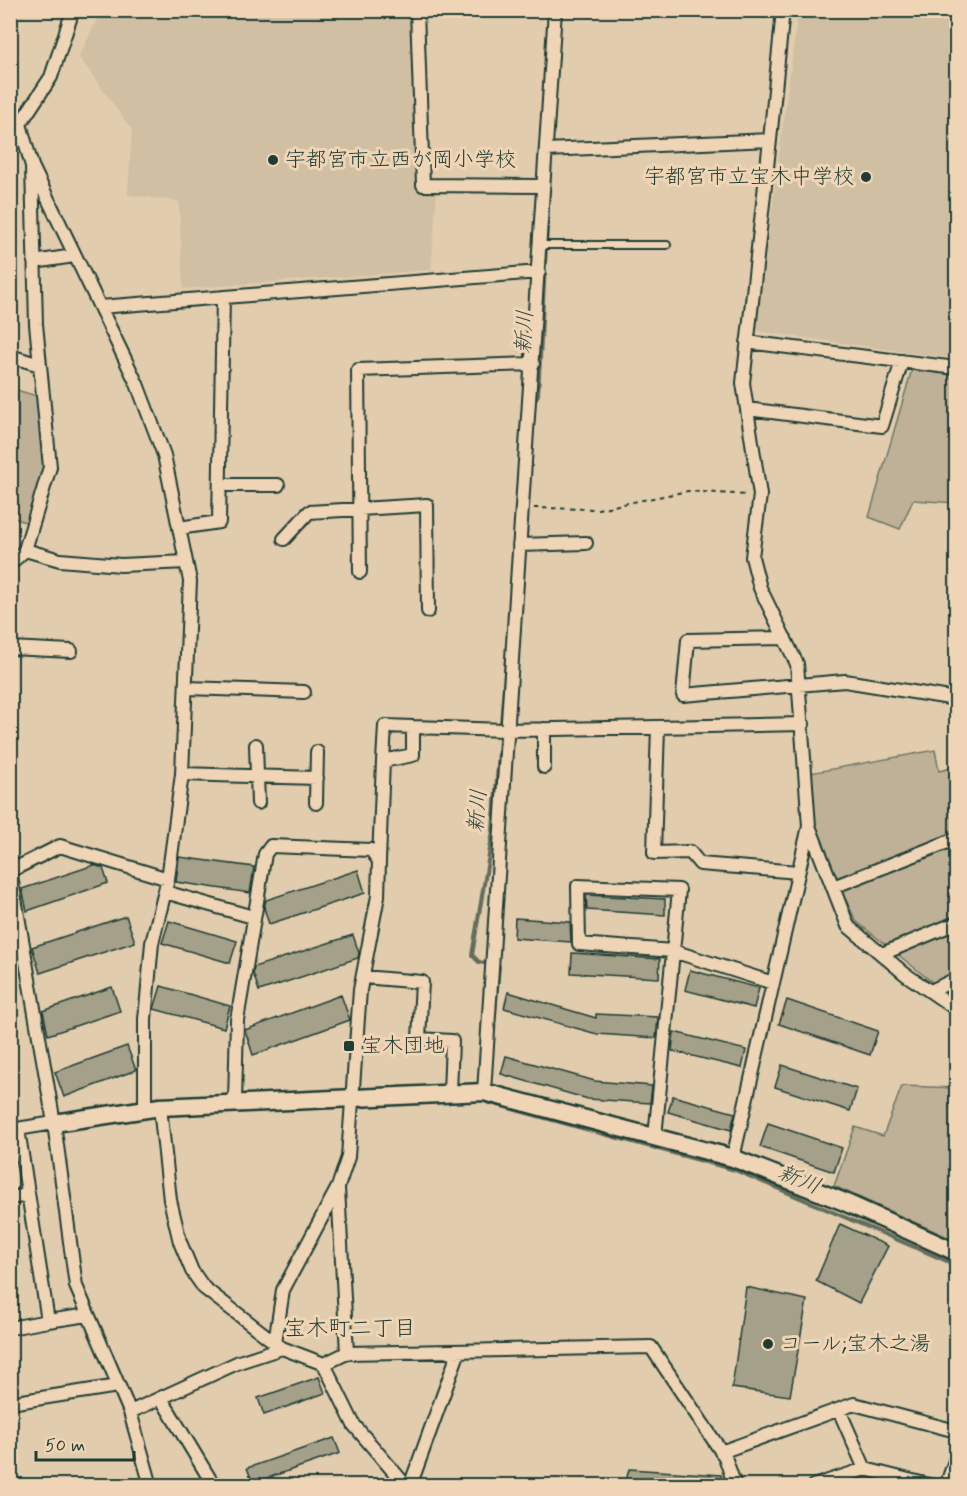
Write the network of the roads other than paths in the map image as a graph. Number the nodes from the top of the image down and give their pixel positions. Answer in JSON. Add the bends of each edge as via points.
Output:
{"nodes":[{"id":1,"x":73,"y":10,"type":"edge"},
{"id":2,"x":417,"y":10,"type":"edge"},
{"id":3,"x":555,"y":10,"type":"edge"},
{"id":4,"x":783,"y":10,"type":"edge"},
{"id":5,"x":10,"y":114,"type":"edge"},
{"id":6,"x":20,"y":124,"type":"junction"},
{"id":7,"x":770,"y":140,"type":"junction"},
{"id":8,"x":546,"y":150,"type":"junction"},
{"id":9,"x":32,"y":166,"type":"junction"},
{"id":10,"x":543,"y":186,"type":"junction"},
{"id":11,"x":541,"y":245,"type":"junction"},
{"id":12,"x":667,"y":245,"type":"dead end"},
{"id":13,"x":74,"y":256,"type":"junction"},
{"id":14,"x":34,"y":262,"type":"junction"},
{"id":15,"x":539,"y":272,"type":"junction"},
{"id":16,"x":223,"y":297,"type":"junction"},
{"id":17,"x":100,"y":307,"type":"junction"},
{"id":18,"x":747,"y":342,"type":"junction"},
{"id":19,"x":10,"y":356,"type":"edge"},
{"id":20,"x":902,"y":361,"type":"junction"},
{"id":21,"x":533,"y":364,"type":"junction"},
{"id":22,"x":40,"y":365,"type":"junction"},
{"id":23,"x":957,"y":368,"type":"edge"},
{"id":24,"x":747,"y":409,"type":"junction"},
{"id":25,"x":220,"y":485,"type":"junction"},
{"id":26,"x":278,"y":485,"type":"dead end"},
{"id":27,"x":358,"y":508,"type":"junction"},
{"id":28,"x":179,"y":528,"type":"junction"},
{"id":29,"x":284,"y":539,"type":"dead end"},
{"id":30,"x":586,"y":543,"type":"dead end"},
{"id":31,"x":519,"y":545,"type":"junction"},
{"id":32,"x":24,"y":550,"type":"junction"},
{"id":33,"x":186,"y":562,"type":"junction"},
{"id":34,"x":10,"y":564,"type":"edge"},
{"id":35,"x":360,"y":573,"type":"dead end"},
{"id":36,"x":428,"y":611,"type":"dead end"},
{"id":37,"x":785,"y":638,"type":"junction"},
{"id":38,"x":10,"y":648,"type":"edge"},
{"id":39,"x":71,"y":651,"type":"dead end"},
{"id":40,"x":799,"y":687,"type":"junction"},
{"id":41,"x":186,"y":688,"type":"junction"},
{"id":42,"x":304,"y":692,"type":"dead end"},
{"id":43,"x":957,"y":699,"type":"edge"},
{"id":44,"x":803,"y":724,"type":"junction"},
{"id":45,"x":413,"y":727,"type":"junction"},
{"id":46,"x":658,"y":727,"type":"junction"},
{"id":47,"x":544,"y":729,"type":"junction"},
{"id":48,"x":505,"y":730,"type":"junction"},
{"id":49,"x":256,"y":745,"type":"dead end"},
{"id":50,"x":316,"y":752,"type":"dead end"},
{"id":51,"x":383,"y":761,"type":"junction"},
{"id":52,"x":544,"y":767,"type":"dead end"},
{"id":53,"x":182,"y":774,"type":"junction"},
{"id":54,"x":258,"y":777,"type":"junction"},
{"id":55,"x":316,"y":778,"type":"junction"},
{"id":56,"x":316,"y":802,"type":"dead end"},
{"id":57,"x":258,"y":803,"type":"dead end"},
{"id":58,"x":809,"y":826,"type":"junction"},
{"id":59,"x":954,"y":840,"type":"dead end"},
{"id":60,"x":379,"y":861,"type":"junction"},
{"id":61,"x":11,"y":871,"type":"edge"},
{"id":62,"x":798,"y":872,"type":"junction"},
{"id":63,"x":168,"y":879,"type":"junction"},
{"id":64,"x":833,"y":887,"type":"junction"},
{"id":65,"x":165,"y":892,"type":"junction"},
{"id":66,"x":254,"y":917,"type":"junction"},
{"id":67,"x":957,"y":923,"type":"edge"},
{"id":68,"x":673,"y":951,"type":"junction"},
{"id":69,"x":882,"y":954,"type":"junction"},
{"id":70,"x":363,"y":977,"type":"junction"},
{"id":71,"x":957,"y":979,"type":"edge"},
{"id":72,"x":773,"y":983,"type":"junction"},
{"id":73,"x":931,"y":991,"type":"junction"},
{"id":74,"x":957,"y":1009,"type":"edge"},
{"id":75,"x":484,"y":1092,"type":"junction"},
{"id":76,"x":450,"y":1093,"type":"junction"},
{"id":77,"x":352,"y":1097,"type":"junction"},
{"id":78,"x":235,"y":1102,"type":"junction"},
{"id":79,"x":153,"y":1108,"type":"junction"},
{"id":80,"x":54,"y":1123,"type":"junction"},
{"id":81,"x":14,"y":1130,"type":"edge"},
{"id":82,"x":655,"y":1137,"type":"junction"},
{"id":83,"x":733,"y":1158,"type":"junction"},
{"id":84,"x":338,"y":1187,"type":"junction"},
{"id":85,"x":28,"y":1196,"type":"junction"},
{"id":86,"x":10,"y":1198,"type":"edge"},
{"id":87,"x":957,"y":1252,"type":"edge"},
{"id":88,"x":88,"y":1315,"type":"junction"},
{"id":89,"x":48,"y":1321,"type":"junction"},
{"id":90,"x":10,"y":1328,"type":"edge"},
{"id":91,"x":278,"y":1346,"type":"junction"},
{"id":92,"x":459,"y":1351,"type":"junction"},
{"id":93,"x":347,"y":1353,"type":"junction"},
{"id":94,"x":324,"y":1364,"type":"junction"},
{"id":95,"x":118,"y":1386,"type":"junction"},
{"id":96,"x":161,"y":1398,"type":"junction"},
{"id":97,"x":10,"y":1403,"type":"edge"},
{"id":98,"x":839,"y":1410,"type":"junction"},
{"id":99,"x":130,"y":1412,"type":"junction"},
{"id":100,"x":957,"y":1431,"type":"edge"},
{"id":101,"x":721,"y":1452,"type":"junction"},
{"id":102,"x":957,"y":1458,"type":"edge"},
{"id":103,"x":865,"y":1469,"type":"junction"},
{"id":104,"x":151,"y":1485,"type":"edge"},
{"id":105,"x":214,"y":1485,"type":"edge"},
{"id":106,"x":408,"y":1485,"type":"edge"},
{"id":107,"x":735,"y":1485,"type":"edge"},
{"id":108,"x":813,"y":1485,"type":"edge"},
{"id":109,"x":933,"y":1485,"type":"edge"},
{"id":110,"x":946,"y":1485,"type":"edge"}],
"edges":[{"from":1,"to":6,"type":"street","via":[[51,77]]},
{"from":2,"to":10,"type":"street","via":[[423,185]]},
{"from":3,"to":8,"type":"street"},
{"from":4,"to":7,"type":"street"},
{"from":5,"to":6,"type":"street"},
{"from":6,"to":9,"type":"street"},
{"from":7,"to":8,"type":"street"},
{"from":7,"to":18,"type":"street"},
{"from":8,"to":10,"type":"street"},
{"from":9,"to":13,"type":"street"},
{"from":9,"to":14,"type":"street"},
{"from":10,"to":11,"type":"street"},
{"from":11,"to":12,"type":"lane"},
{"from":11,"to":15,"type":"street"},
{"from":13,"to":14,"type":"street"},
{"from":13,"to":17,"type":"street"},
{"from":14,"to":22,"type":"street"},
{"from":15,"to":16,"type":"street"},
{"from":15,"to":21,"type":"street"},
{"from":16,"to":17,"type":"street"},
{"from":16,"to":25,"type":"street"},
{"from":17,"to":28,"type":"street","via":[[164,455]]},
{"from":18,"to":20,"type":"street"},
{"from":18,"to":24,"type":"street","via":[[743,383]]},
{"from":19,"to":22,"type":"street"},
{"from":20,"to":23,"type":"street"},
{"from":20,"to":24,"type":"street","via":[[882,426]]},
{"from":21,"to":27,"type":"street","via":[[358,370]]},
{"from":21,"to":31,"type":"street"},
{"from":22,"to":32,"type":"street","via":[[50,467]]},
{"from":24,"to":37,"type":"street","via":[[760,495],[752,557],[760,588]]},
{"from":25,"to":26,"type":"street"},
{"from":25,"to":28,"type":"street","via":[[219,522]]},
{"from":27,"to":29,"type":"street","via":[[309,512]]},
{"from":27,"to":35,"type":"street"},
{"from":27,"to":36,"type":"street","via":[[427,505]]},
{"from":28,"to":33,"type":"street"},
{"from":30,"to":31,"type":"street"},
{"from":31,"to":48,"type":"street"},
{"from":32,"to":33,"type":"street","via":[[60,560],[121,564]]},
{"from":32,"to":34,"type":"street"},
{"from":33,"to":41,"type":"street","via":[[190,581]]},
{"from":37,"to":40,"type":"street","via":[[797,664]]},
{"from":37,"to":40,"type":"street","via":[[688,640],[683,695]]},
{"from":38,"to":39,"type":"street"},
{"from":40,"to":43,"type":"street","via":[[844,681]]},
{"from":40,"to":44,"type":"street"},
{"from":41,"to":42,"type":"street"},
{"from":41,"to":53,"type":"street"},
{"from":44,"to":46,"type":"street"},
{"from":44,"to":58,"type":"street"},
{"from":45,"to":48,"type":"street"},
{"from":45,"to":51,"type":"street","via":[[413,755]]},
{"from":45,"to":51,"type":"street","via":[[385,726]]},
{"from":46,"to":47,"type":"street"},
{"from":46,"to":62,"type":"street","via":[[654,853],[690,852],[699,864]]},
{"from":47,"to":48,"type":"street"},
{"from":47,"to":52,"type":"street"},
{"from":48,"to":75,"type":"street"},
{"from":49,"to":54,"type":"street"},
{"from":50,"to":55,"type":"street"},
{"from":51,"to":60,"type":"street"},
{"from":53,"to":54,"type":"street"},
{"from":53,"to":63,"type":"street"},
{"from":54,"to":55,"type":"street"},
{"from":54,"to":57,"type":"street"},
{"from":55,"to":56,"type":"street"},
{"from":58,"to":62,"type":"street"},
{"from":58,"to":64,"type":"street"},
{"from":59,"to":64,"type":"street"},
{"from":60,"to":66,"type":"street","via":[[371,849],[271,846],[265,854]]},
{"from":60,"to":70,"type":"street","via":[[378,896]]},
{"from":61,"to":63,"type":"street","via":[[60,846]]},
{"from":61,"to":80,"type":"street"},
{"from":62,"to":72,"type":"street"},
{"from":63,"to":65,"type":"street"},
{"from":64,"to":69,"type":"street","via":[[848,926]]},
{"from":65,"to":66,"type":"street"},
{"from":65,"to":79,"type":"street","via":[[152,943],[145,1019]]},
{"from":66,"to":78,"type":"street","via":[[237,1020]]},
{"from":67,"to":69,"type":"street"},
{"from":68,"to":68,"type":"street","via":[[678,890],[578,886],[579,944]]},
{"from":68,"to":72,"type":"street"},
{"from":68,"to":82,"type":"street"},
{"from":69,"to":73,"type":"street"},
{"from":70,"to":76,"type":"street","via":[[422,982],[419,1039],[452,1041]]},
{"from":70,"to":77,"type":"street"},
{"from":71,"to":73,"type":"street"},
{"from":72,"to":83,"type":"street"},
{"from":73,"to":74,"type":"street"},
{"from":75,"to":76,"type":"street"},
{"from":75,"to":82,"type":"street"},
{"from":76,"to":77,"type":"street"},
{"from":77,"to":78,"type":"street"},
{"from":77,"to":84,"type":"street","via":[[348,1157]]},
{"from":78,"to":79,"type":"street"},
{"from":79,"to":80,"type":"street"},
{"from":79,"to":91,"type":"street","via":[[180,1242],[192,1271],[204,1288]]},
{"from":80,"to":81,"type":"street"},
{"from":80,"to":88,"type":"street","via":[[76,1286]]},
{"from":81,"to":85,"type":"street"},
{"from":82,"to":83,"type":"street"},
{"from":83,"to":87,"type":"street"},
{"from":84,"to":91,"type":"street","via":[[283,1290]]},
{"from":84,"to":93,"type":"street"},
{"from":85,"to":86,"type":"street"},
{"from":85,"to":89,"type":"street"},
{"from":88,"to":89,"type":"street"},
{"from":88,"to":95,"type":"street"},
{"from":89,"to":90,"type":"street"},
{"from":91,"to":94,"type":"street"},
{"from":91,"to":96,"type":"street"},
{"from":92,"to":93,"type":"street"},
{"from":92,"to":101,"type":"street","via":[[651,1347]]},
{"from":92,"to":106,"type":"street"},
{"from":93,"to":94,"type":"street"},
{"from":94,"to":106,"type":"street","via":[[354,1425]]},
{"from":95,"to":97,"type":"street"},
{"from":95,"to":99,"type":"street"},
{"from":96,"to":99,"type":"street"},
{"from":96,"to":105,"type":"street"},
{"from":98,"to":100,"type":"street","via":[[854,1404]]},
{"from":98,"to":101,"type":"street"},
{"from":98,"to":103,"type":"street"},
{"from":99,"to":104,"type":"street"},
{"from":101,"to":107,"type":"street"},
{"from":102,"to":110,"type":"street"},
{"from":103,"to":108,"type":"street"},
{"from":103,"to":109,"type":"street"}]}
